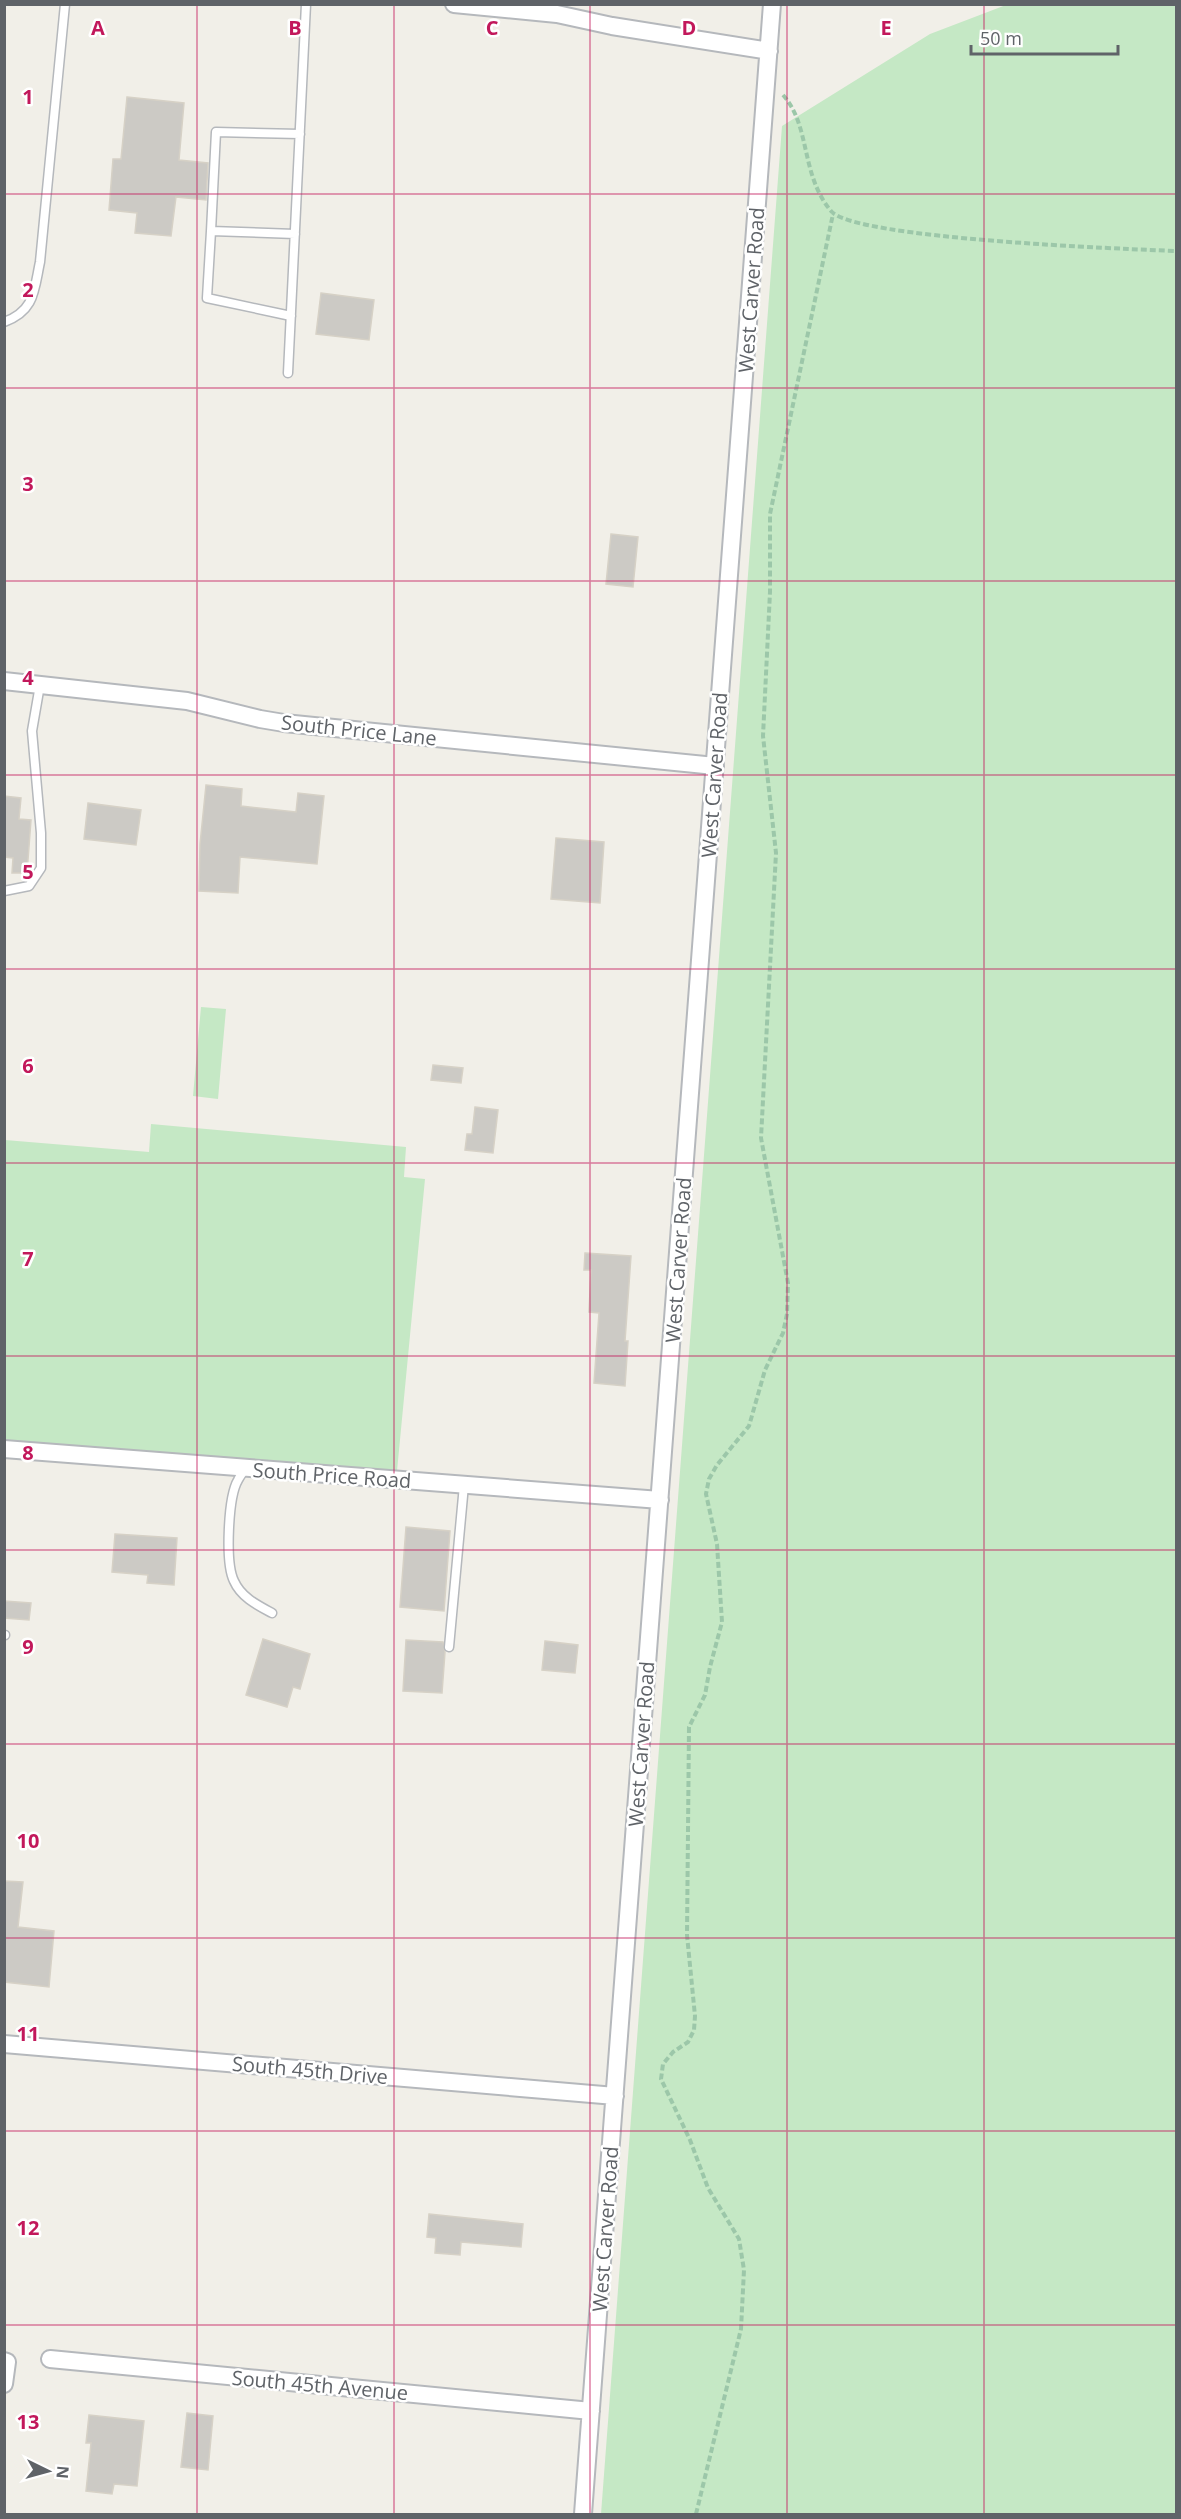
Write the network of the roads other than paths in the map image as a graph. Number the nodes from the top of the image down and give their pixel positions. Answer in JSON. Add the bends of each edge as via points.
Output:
{"nodes":[{"id":1,"x":65,"y":4,"type":"edge"},
{"id":2,"x":306,"y":4,"type":"edge"},
{"id":3,"x":454,"y":4,"type":"edge"},
{"id":4,"x":772,"y":4,"type":"edge"},
{"id":5,"x":769,"y":51,"type":"junction"},
{"id":6,"x":300,"y":134,"type":"junction"},
{"id":7,"x":211,"y":231,"type":"junction"},
{"id":8,"x":295,"y":234,"type":"junction"},
{"id":9,"x":291,"y":315,"type":"junction"},
{"id":10,"x":4,"y":322,"type":"edge"},
{"id":11,"x":288,"y":373,"type":"dead end"},
{"id":12,"x":4,"y":681,"type":"edge"},
{"id":13,"x":40,"y":686,"type":"junction"},
{"id":14,"x":700,"y":764,"type":"junction"},
{"id":15,"x":4,"y":891,"type":"edge"},
{"id":16,"x":4,"y":1449,"type":"edge"},
{"id":17,"x":246,"y":1468,"type":"junction"},
{"id":18,"x":464,"y":1485,"type":"junction"},
{"id":19,"x":660,"y":1500,"type":"junction"},
{"id":20,"x":272,"y":1613,"type":"dead end"},
{"id":21,"x":449,"y":1647,"type":"dead end"},
{"id":22,"x":4,"y":2044,"type":"edge"},
{"id":23,"x":615,"y":2096,"type":"junction"},
{"id":24,"x":50,"y":2359,"type":"dead end"},
{"id":25,"x":6,"y":2362,"type":"edge"},
{"id":26,"x":4,"y":2384,"type":"edge"},
{"id":27,"x":591,"y":2411,"type":"junction"},
{"id":28,"x":583,"y":2514,"type":"edge"}],
"edges":[{"from":1,"to":10,"type":"lane","via":[[40,262],[32,302]]},
{"from":2,"to":6,"type":"lane"},
{"from":3,"to":5,"type":"street","via":[[556,14]]},
{"from":4,"to":5,"type":"street","name":"West Carver Road"},
{"from":5,"to":14,"type":"street","name":"West Carver Road"},
{"from":6,"to":7,"type":"lane","via":[[216,132]]},
{"from":6,"to":8,"type":"lane"},
{"from":7,"to":8,"type":"lane"},
{"from":7,"to":9,"type":"lane","via":[[207,298]]},
{"from":8,"to":9,"type":"lane"},
{"from":9,"to":11,"type":"lane"},
{"from":12,"to":13,"type":"street","name":"South Price Lane"},
{"from":13,"to":14,"type":"street","name":"South Price Lane","via":[[187,701],[284,723]]},
{"from":13,"to":15,"type":"lane","via":[[32,731],[41,868],[29,885]]},
{"from":14,"to":19,"type":"street","name":"West Carver Road"},
{"from":16,"to":17,"type":"street","name":"South Price Road"},
{"from":17,"to":18,"type":"street","name":"South Price Road"},
{"from":17,"to":20,"type":"lane","via":[[237,1480],[232,1499],[228,1553],[233,1581],[248,1600]]},
{"from":18,"to":19,"type":"street","name":"South Price Road"},
{"from":18,"to":21,"type":"lane"},
{"from":19,"to":23,"type":"street","name":"West Carver Road"},
{"from":22,"to":23,"type":"street","name":"South 45th Drive"},
{"from":23,"to":27,"type":"street","name":"West Carver Road"},
{"from":24,"to":27,"type":"street","name":"South 45th Avenue"},
{"from":25,"to":26,"type":"street"},
{"from":27,"to":28,"type":"street","name":"West Carver Road"}]}
